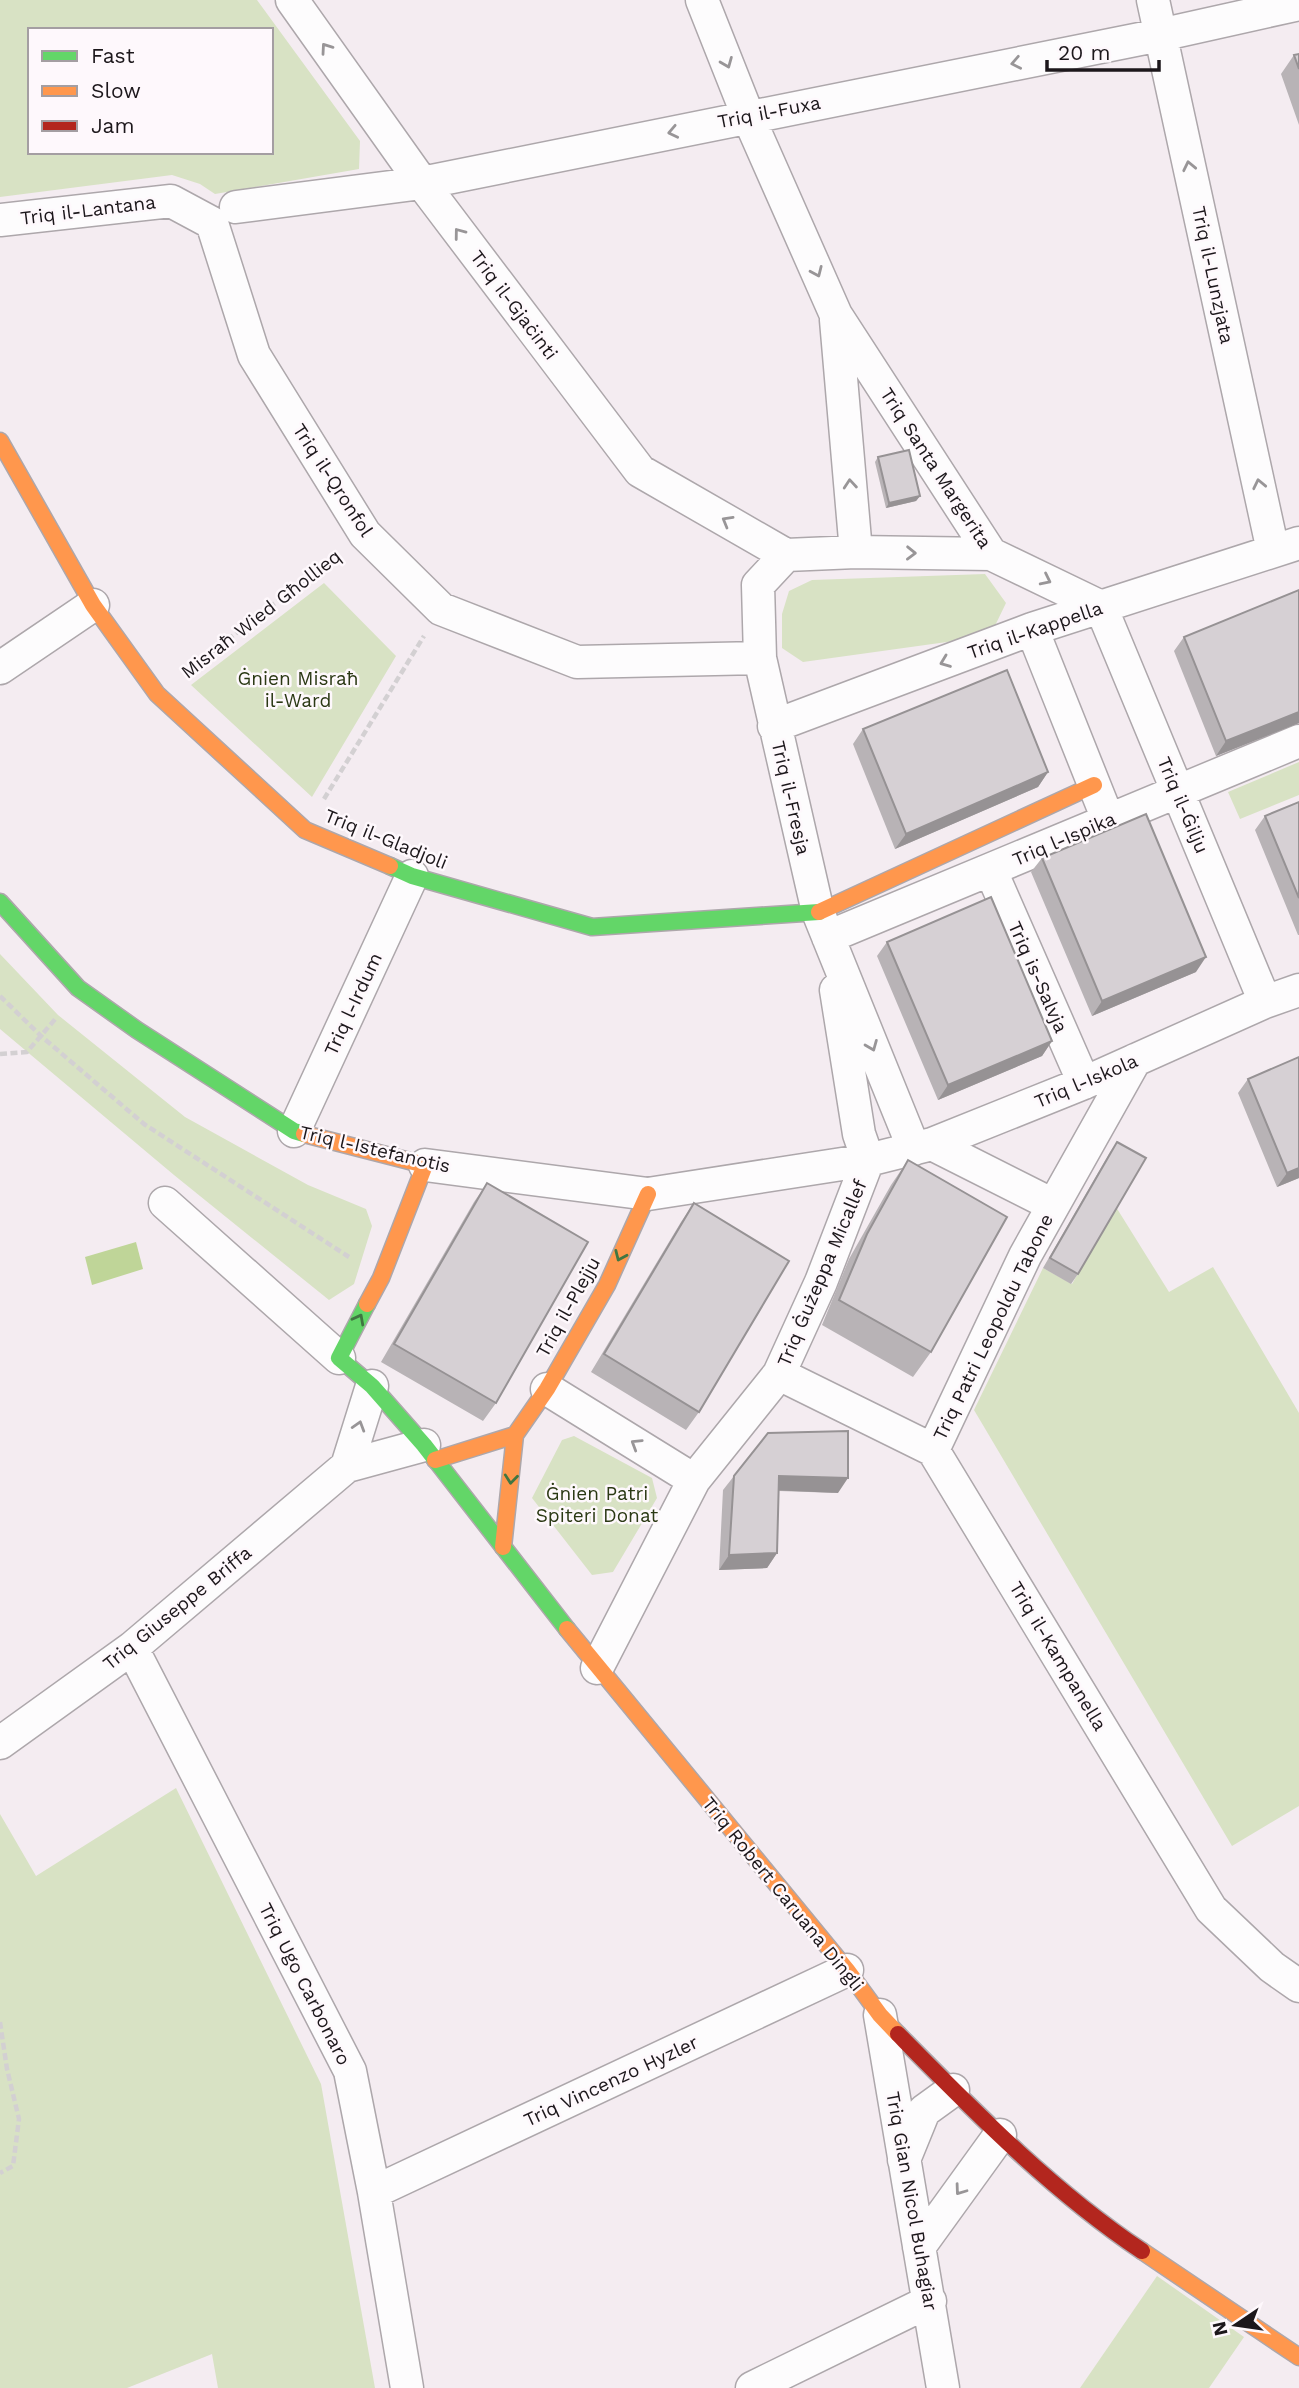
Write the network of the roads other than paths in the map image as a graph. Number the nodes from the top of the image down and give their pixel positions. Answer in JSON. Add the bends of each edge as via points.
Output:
{"nodes":[{"id":1,"x":292,"y":0,"type":"edge"},
{"id":2,"x":702,"y":0,"type":"edge"},
{"id":3,"x":1153,"y":0,"type":"edge"},
{"id":4,"x":1299,"y":4,"type":"edge"},
{"id":5,"x":1160,"y":35,"type":"junction"},
{"id":6,"x":748,"y":116,"type":"junction"},
{"id":7,"x":422,"y":183,"type":"junction"},
{"id":8,"x":224,"y":215,"type":"junction"},
{"id":9,"x":0,"y":220,"type":"edge"},
{"id":10,"x":836,"y":315,"type":"junction"},
{"id":11,"x":0,"y":440,"type":"edge"},
{"id":12,"x":1286,"y":547,"type":"edge"},
{"id":13,"x":856,"y":552,"type":"junction"},
{"id":14,"x":991,"y":554,"type":"junction"},
{"id":15,"x":786,"y":555,"type":"junction"},
{"id":16,"x":93,"y":606,"type":"junction"},
{"id":17,"x":1101,"y":607,"type":"junction"},
{"id":18,"x":1031,"y":629,"type":"junction"},
{"id":19,"x":760,"y":659,"type":"junction"},
{"id":20,"x":0,"y":668,"type":"edge"},
{"id":21,"x":775,"y":726,"type":"junction"},
{"id":22,"x":1299,"y":741,"type":"edge"},
{"id":23,"x":1094,"y":785,"type":"junction"},
{"id":24,"x":1177,"y":793,"type":"junction"},
{"id":25,"x":1108,"y":820,"type":"junction"},
{"id":26,"x":991,"y":871,"type":"junction"},
{"id":27,"x":412,"y":876,"type":"junction"},
{"id":28,"x":0,"y":902,"type":"edge"},
{"id":29,"x":823,"y":924,"type":"junction"},
{"id":30,"x":1299,"y":990,"type":"edge"},
{"id":31,"x":1265,"y":1002,"type":"junction"},
{"id":32,"x":1135,"y":1060,"type":"junction"},
{"id":33,"x":1084,"y":1083,"type":"junction"},
{"id":34,"x":293,"y":1131,"type":"junction"},
{"id":35,"x":923,"y":1146,"type":"junction"},
{"id":36,"x":869,"y":1160,"type":"junction"},
{"id":37,"x":425,"y":1165,"type":"junction"},
{"id":38,"x":648,"y":1194,"type":"junction"},
{"id":39,"x":165,"y":1203,"type":"dead end"},
{"id":40,"x":1053,"y":1205,"type":"junction"},
{"id":41,"x":339,"y":1358,"type":"junction"},
{"id":42,"x":779,"y":1374,"type":"junction"},
{"id":43,"x":372,"y":1387,"type":"junction"},
{"id":44,"x":547,"y":1389,"type":"junction"},
{"id":45,"x":515,"y":1435,"type":"junction"},
{"id":46,"x":933,"y":1450,"type":"junction"},
{"id":47,"x":429,"y":1453,"type":"junction"},
{"id":48,"x":347,"y":1466,"type":"junction"},
{"id":49,"x":694,"y":1480,"type":"junction"},
{"id":50,"x":503,"y":1547,"type":"junction"},
{"id":51,"x":132,"y":1648,"type":"junction"},
{"id":52,"x":597,"y":1668,"type":"junction"},
{"id":53,"x":0,"y":1743,"type":"edge"},
{"id":54,"x":1286,"y":1964,"type":"edge"},
{"id":55,"x":847,"y":1970,"type":"junction"},
{"id":56,"x":1299,"y":1986,"type":"edge"},
{"id":57,"x":880,"y":2015,"type":"junction"},
{"id":58,"x":953,"y":2090,"type":"junction"},
{"id":59,"x":1000,"y":2135,"type":"junction"},
{"id":60,"x":904,"y":2161,"type":"junction"},
{"id":61,"x":374,"y":2192,"type":"junction"},
{"id":62,"x":919,"y":2247,"type":"junction"},
{"id":63,"x":930,"y":2301,"type":"junction"},
{"id":64,"x":1299,"y":2357,"type":"edge"},
{"id":65,"x":407,"y":2388,"type":"edge"},
{"id":66,"x":752,"y":2388,"type":"edge"},
{"id":67,"x":943,"y":2388,"type":"edge"}],
"edges":[{"from":7,"to":1,"type":"street","name":"Triq il-Gjaċinti","one_way":true},
{"from":2,"to":6,"type":"street","name":"Triq Santa Margerita","one_way":true},
{"from":3,"to":5,"type":"street","name":"Triq il-Lunzjata"},
{"from":4,"to":5,"type":"street","name":"Triq il-Fuxa"},
{"from":5,"to":6,"type":"street","name":"Triq il-Fuxa","one_way":true},
{"from":12,"to":5,"type":"street","name":"Triq il-Lunzjata","one_way":true},
{"from":6,"to":7,"type":"street","name":"Triq il-Fuxa","one_way":true},
{"from":6,"to":10,"type":"street","name":"Triq Santa Margerita","one_way":true},
{"from":7,"to":8,"type":"street","name":"Triq il-Fuxa"},
{"from":15,"to":7,"type":"street","name":"Triq il-Gjaċinti","one_way":true,"via":[[640,471]]},
{"from":8,"to":9,"type":"street","name":"Triq il-Lantana","via":[[171,201]]},
{"from":8,"to":19,"type":"street","name":"Triq il-Qronfol","via":[[254,355],[365,534],[441,609],[577,662]]},
{"from":13,"to":10,"type":"street","name":"Triq Santa Margerita","one_way":true},
{"from":10,"to":14,"type":"street","name":"Triq Santa Margerita"},
{"from":11,"to":16,"type":"street","name":"Triq il-Gladjoli"},
{"from":12,"to":17,"type":"street","name":"Triq il-Kappella"},
{"from":13,"to":14,"type":"street","one_way":true},
{"from":13,"to":15,"type":"street"},
{"from":14,"to":17,"type":"street","name":"Triq Santa Margerita","one_way":true},
{"from":15,"to":19,"type":"street","via":[[758,584]]},
{"from":16,"to":20,"type":"street"},
{"from":16,"to":27,"type":"street","name":"Triq il-Gladjoli","via":[[158,694],[305,830]]},
{"from":17,"to":18,"type":"street","name":"Triq il-Kappella"},
{"from":17,"to":24,"type":"street","name":"Triq il-Ġilju"},
{"from":18,"to":21,"type":"street","name":"Triq il-Kappella","one_way":true},
{"from":18,"to":23,"type":"street"},
{"from":19,"to":21,"type":"street","name":"Triq il-Fresja"},
{"from":21,"to":29,"type":"street","name":"Triq il-Fresja"},
{"from":22,"to":24,"type":"street","name":"Triq l-Ispika"},
{"from":23,"to":25,"type":"street"},
{"from":23,"to":29,"type":"street","name":"Triq l-Ispika"},
{"from":24,"to":25,"type":"street","name":"Triq l-Ispika"},
{"from":24,"to":31,"type":"street","name":"Triq il-Ġilju"},
{"from":25,"to":26,"type":"street","name":"Triq l-Ispika"},
{"from":26,"to":29,"type":"street","name":"Triq l-Ispika"},
{"from":26,"to":33,"type":"street","name":"Triq is-Salvja"},
{"from":27,"to":29,"type":"street","name":"Triq il-Gladjoli","via":[[592,927]]},
{"from":27,"to":34,"type":"street","name":"Triq l-Irdum"},
{"from":28,"to":34,"type":"street","name":"Triq l-Istefanotis","via":[[78,988]]},
{"from":29,"to":35,"type":"street","name":"Triq il-Fresja","one_way":true},
{"from":29,"to":36,"type":"street","name":"Triq il-Fresja","via":[[859,1134]]},
{"from":30,"to":31,"type":"street","name":"Triq l-Iskola"},
{"from":31,"to":32,"type":"street","name":"Triq l-Iskola"},
{"from":32,"to":33,"type":"street","name":"Triq l-Iskola"},
{"from":32,"to":40,"type":"street","name":"Triq Patri Leopoldu Tabone"},
{"from":33,"to":35,"type":"street","name":"Triq l-Iskola"},
{"from":34,"to":37,"type":"street","name":"Triq l-Istefanotis"},
{"from":35,"to":36,"type":"street","name":"Triq l-Iskola"},
{"from":35,"to":40,"type":"street"},
{"from":36,"to":38,"type":"street","name":"Triq l-Istefanotis"},
{"from":36,"to":42,"type":"street","name":"Triq Ġużeppa Micallef"},
{"from":37,"to":38,"type":"street","name":"Triq l-Istefanotis"},
{"from":41,"to":37,"type":"street","one_way":true,"via":[[381,1278]]},
{"from":38,"to":44,"type":"street","name":"Triq il-Plejju","one_way":true,"via":[[607,1285]]},
{"from":39,"to":41,"type":"street","name":"Triq Robert Caruana Dingli"},
{"from":40,"to":46,"type":"street","name":"Triq Patri Leopoldu Tabone"},
{"from":41,"to":43,"type":"street","name":"Triq Robert Caruana Dingli"},
{"from":42,"to":46,"type":"street"},
{"from":42,"to":49,"type":"street","name":"Triq Ġużeppa Micallef"},
{"from":43,"to":47,"type":"street","name":"Triq Robert Caruana Dingli"},
{"from":48,"to":43,"type":"street","one_way":true},
{"from":44,"to":45,"type":"street","name":"Triq il-Plejju"},
{"from":49,"to":44,"type":"street","one_way":true},
{"from":45,"to":47,"type":"street"},
{"from":45,"to":50,"type":"street","name":"Triq il-Plejju","one_way":true},
{"from":46,"to":54,"type":"street","name":"Triq il-Kampanella","via":[[1211,1909]]},
{"from":47,"to":48,"type":"street","name":"Triq Giuseppe Briffa"},
{"from":47,"to":50,"type":"street","name":"Triq Robert Caruana Dingli"},
{"from":48,"to":51,"type":"street","name":"Triq Giuseppe Briffa"},
{"from":49,"to":52,"type":"street","name":"Triq Ġużeppa Micallef"},
{"from":50,"to":52,"type":"street","name":"Triq Robert Caruana Dingli"},
{"from":51,"to":53,"type":"street","name":"Triq Giuseppe Briffa"},
{"from":51,"to":61,"type":"street","name":"Triq Ugo Carbonaro","via":[[350,2071]]},
{"from":52,"to":55,"type":"street","name":"Triq Robert Caruana Dingli"},
{"from":54,"to":56,"type":"street","name":"Triq il-Kampanella"},
{"from":55,"to":57,"type":"street","name":"Triq Robert Caruana Dingli"},
{"from":55,"to":61,"type":"street","name":"Triq Vincenzo Hyzler"},
{"from":57,"to":58,"type":"street","name":"Triq Robert Caruana Dingli"},
{"from":57,"to":60,"type":"street","name":"Triq Gian Nicol Buhagiar"},
{"from":58,"to":59,"type":"street","name":"Triq Robert Caruana Dingli"},
{"from":58,"to":60,"type":"street","via":[[924,2111]]},
{"from":59,"to":62,"type":"street","one_way":true},
{"from":59,"to":64,"type":"street","name":"Triq Robert Caruana Dingli","via":[[1107,2228]]},
{"from":60,"to":62,"type":"street","name":"Triq Gian Nicol Buhagiar"},
{"from":61,"to":65,"type":"street","name":"Triq Ugo Carbonaro"},
{"from":62,"to":63,"type":"street","name":"Triq Gian Nicol Buhagiar"},
{"from":63,"to":66,"type":"street"},
{"from":63,"to":67,"type":"street","name":"Triq Gian Nicol Buhagiar"}]}
